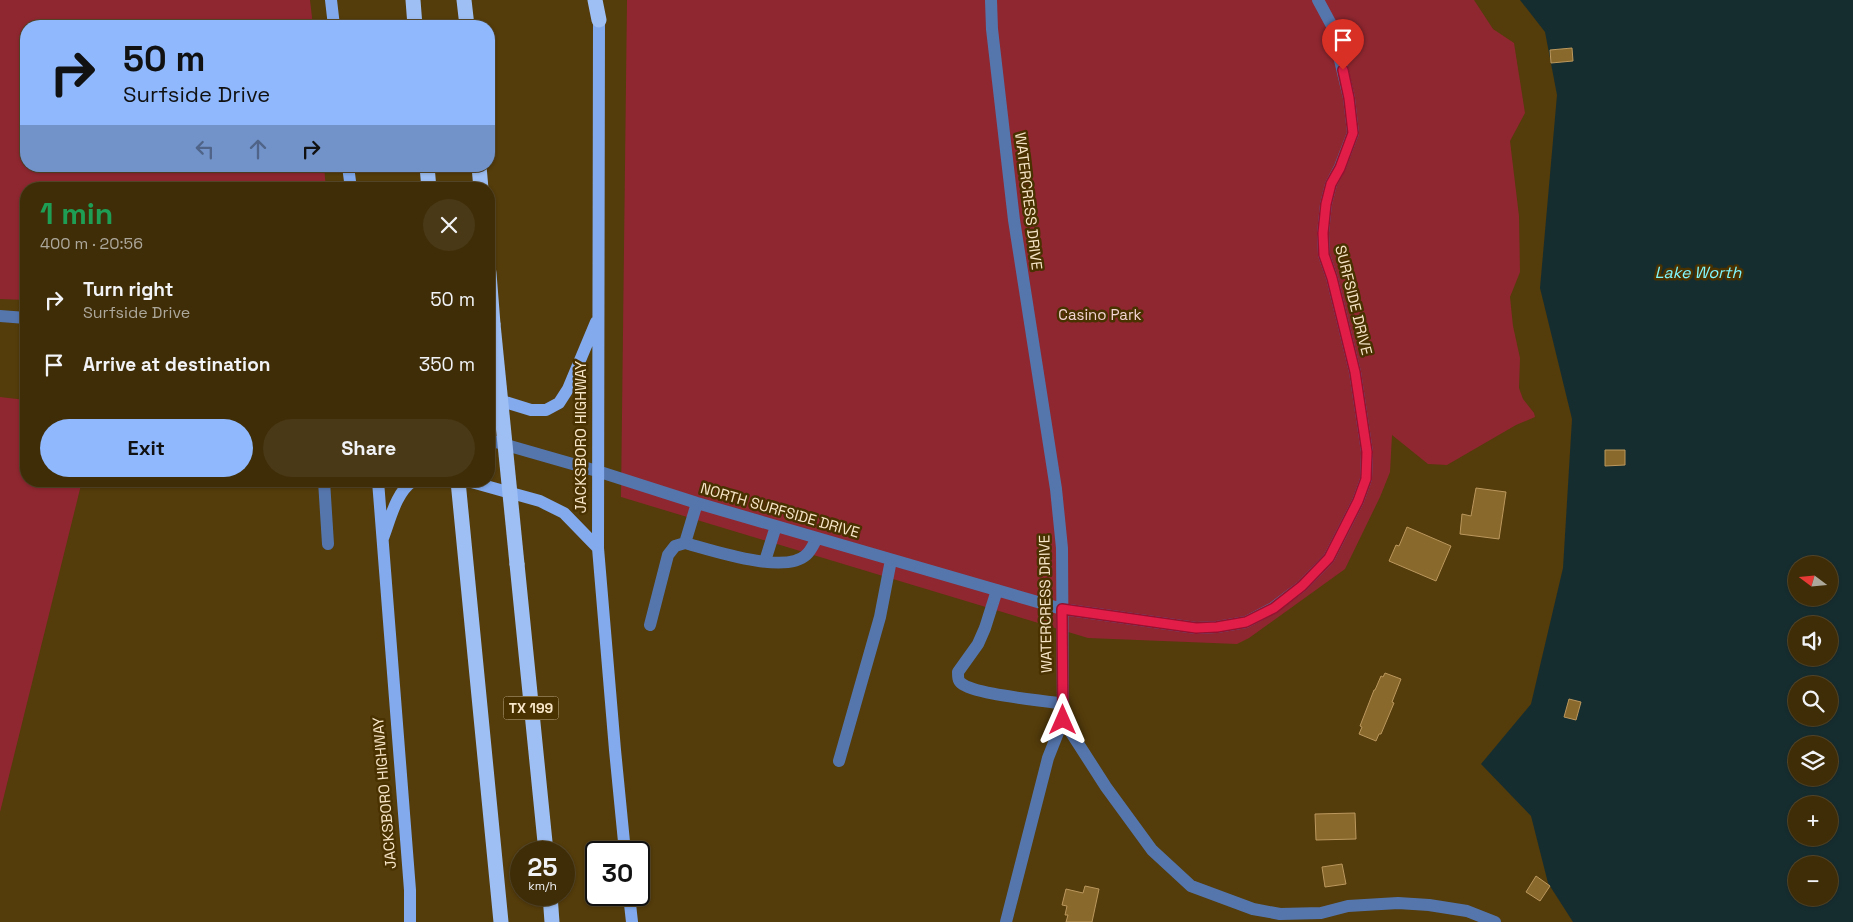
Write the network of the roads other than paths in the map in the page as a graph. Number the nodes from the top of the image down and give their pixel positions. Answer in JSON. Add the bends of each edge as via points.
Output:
{"nodes":[{"id":1,"x":331,"y":0,"type":"edge"},
{"id":2,"x":413,"y":0,"type":"edge"},
{"id":3,"x":464,"y":0,"type":"edge"},
{"id":4,"x":595,"y":0,"type":"edge"},
{"id":5,"x":991,"y":0,"type":"edge"},
{"id":6,"x":1318,"y":0,"type":"edge"},
{"id":7,"x":333,"y":20,"type":"edge"},
{"id":8,"x":415,"y":20,"type":"edge"},
{"id":9,"x":466,"y":20,"type":"edge"},
{"id":10,"x":599,"y":20,"type":"joint"},
{"id":11,"x":0,"y":316,"type":"edge"},
{"id":12,"x":20,"y":318,"type":"edge"},
{"id":13,"x":598,"y":318,"type":"junction"},
{"id":14,"x":495,"y":344,"type":"edge"},
{"id":15,"x":495,"y":399,"type":"edge"},
{"id":16,"x":495,"y":442,"type":"edge"},
{"id":17,"x":597,"y":471,"type":"junction"},
{"id":18,"x":324,"y":487,"type":"edge"},
{"id":19,"x":378,"y":487,"type":"edge"},
{"id":20,"x":406,"y":487,"type":"edge"},
{"id":21,"x":459,"y":487,"type":"edge"},
{"id":22,"x":490,"y":487,"type":"edge"},
{"id":23,"x":696,"y":503,"type":"junction"},
{"id":24,"x":776,"y":526,"type":"junction"},
{"id":25,"x":817,"y":538,"type":"junction"},
{"id":26,"x":381,"y":542,"type":"junction"},
{"id":27,"x":685,"y":543,"type":"junction"},
{"id":28,"x":328,"y":544,"type":"dead end"},
{"id":29,"x":598,"y":548,"type":"junction"},
{"id":30,"x":891,"y":560,"type":"junction"},
{"id":31,"x":765,"y":562,"type":"junction"},
{"id":32,"x":997,"y":590,"type":"junction"},
{"id":33,"x":1062,"y":609,"type":"junction"},
{"id":34,"x":650,"y":625,"type":"dead end"},
{"id":35,"x":1063,"y":704,"type":"junction"},
{"id":36,"x":1063,"y":720,"type":"junction"},
{"id":37,"x":839,"y":761,"type":"dead end"},
{"id":38,"x":545,"y":841,"type":"edge"},
{"id":39,"x":624,"y":841,"type":"edge"},
{"id":40,"x":551,"y":906,"type":"edge"},
{"id":41,"x":630,"y":906,"type":"edge"},
{"id":42,"x":410,"y":922,"type":"edge"},
{"id":43,"x":501,"y":922,"type":"edge"},
{"id":44,"x":552,"y":922,"type":"edge"},
{"id":45,"x":632,"y":922,"type":"edge"},
{"id":46,"x":1006,"y":922,"type":"edge"},
{"id":47,"x":1495,"y":922,"type":"edge"}],
"edges":[{"from":1,"to":7,"type":"main road"},
{"from":2,"to":8,"type":"highway"},
{"from":3,"to":9,"type":"highway"},
{"from":4,"to":10,"type":"highway"},
{"from":5,"to":33,"type":"street","name":"WATERCRESS DRIVE","via":[[1014,220],[1056,489],[1062,548]]},
{"from":6,"to":33,"type":"street","name":"SURFSIDE DRIVE","via":[[1332,26],[1349,98],[1353,133],[1331,184],[1323,233],[1324,255],[1355,372],[1367,452],[1366,479],[1358,501],[1329,558],[1281,603],[1246,622],[1196,628]]},
{"from":10,"to":13,"type":"main road","name":"JACKSBORO HIGHWAY"},
{"from":11,"to":12,"type":"street"},
{"from":13,"to":15,"type":"main road","via":[[559,403],[546,410],[531,410]]},
{"from":13,"to":17,"type":"main road","name":"JACKSBORO HIGHWAY"},
{"from":14,"to":38,"type":"highway","number":"TX 199","bridge":true},
{"from":16,"to":17,"type":"street","name":"NORTH SURFSIDE DRIVE"},
{"from":17,"to":23,"type":"street","name":"NORTH SURFSIDE DRIVE"},
{"from":17,"to":29,"type":"main road","name":"JACKSBORO HIGHWAY"},
{"from":18,"to":28,"type":"street"},
{"from":19,"to":26,"type":"main road","name":"JACKSBORO HIGHWAY"},
{"from":20,"to":26,"type":"main road"},
{"from":21,"to":43,"type":"highway"},
{"from":22,"to":29,"type":"main road","via":[[540,501],[564,513]]},
{"from":23,"to":24,"type":"street","name":"NORTH SURFSIDE DRIVE"},
{"from":23,"to":27,"type":"street"},
{"from":24,"to":25,"type":"street","name":"NORTH SURFSIDE DRIVE"},
{"from":24,"to":31,"type":"street"},
{"from":25,"to":30,"type":"street","name":"NORTH SURFSIDE DRIVE"},
{"from":25,"to":31,"type":"street","via":[[806,556],[789,562]]},
{"from":26,"to":42,"type":"main road","name":"JACKSBORO HIGHWAY"},
{"from":27,"to":31,"type":"street"},
{"from":27,"to":34,"type":"street","via":[[676,546],[668,555]]},
{"from":29,"to":39,"type":"main road","name":"JACKSBORO HIGHWAY"},
{"from":30,"to":32,"type":"street","name":"NORTH SURFSIDE DRIVE"},
{"from":30,"to":37,"type":"street","via":[[880,617]]},
{"from":32,"to":33,"type":"street","name":"NORTH SURFSIDE DRIVE"},
{"from":32,"to":35,"type":"street","via":[[985,628],[958,672],[958,679],[972,688]]},
{"from":33,"to":35,"type":"street","name":"WATERCRESS DRIVE"},
{"from":35,"to":36,"type":"street","name":"WATERCRESS DRIVE"},
{"from":36,"to":46,"type":"street","via":[[1048,758]]},
{"from":36,"to":47,"type":"street","via":[[1152,850],[1190,886],[1253,909],[1280,914],[1320,913],[1348,906],[1398,903],[1467,911]]},
{"from":40,"to":44,"type":"highway"},
{"from":41,"to":45,"type":"main road"}]}
